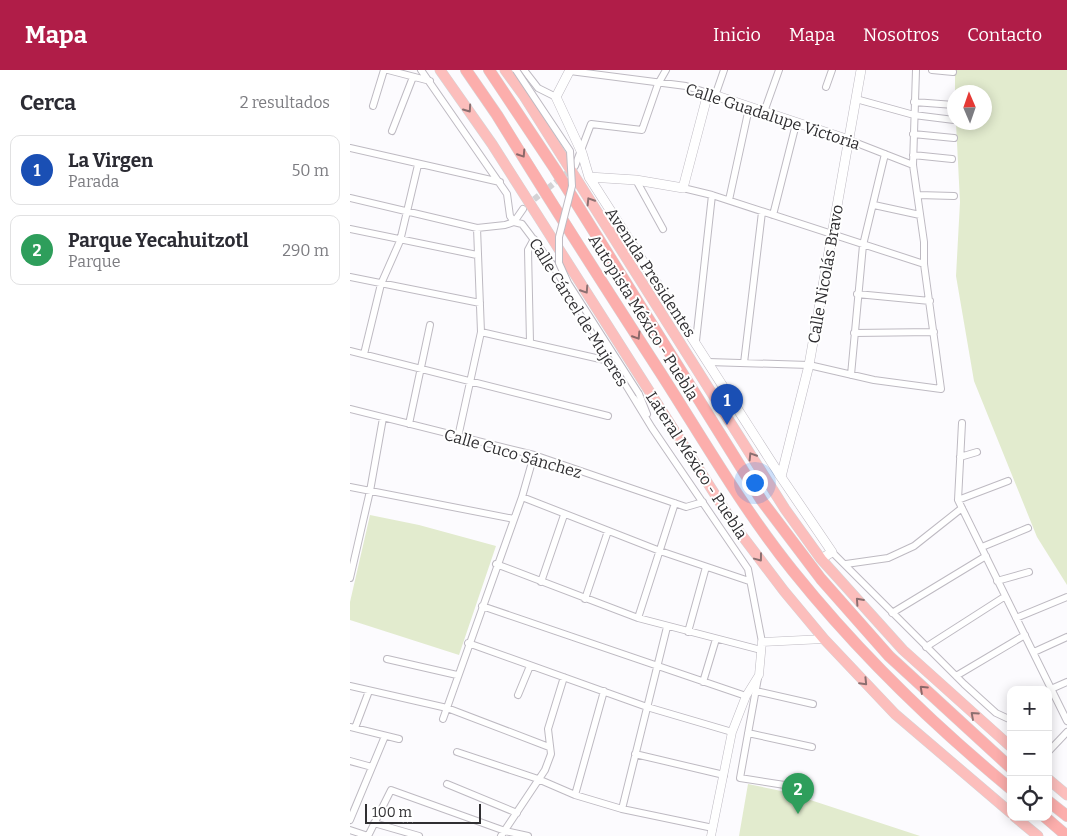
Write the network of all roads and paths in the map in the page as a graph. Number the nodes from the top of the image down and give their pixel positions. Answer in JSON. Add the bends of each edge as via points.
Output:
{"nodes":[{"id":1,"x":386,"y":70,"type":"edge"},
{"id":2,"x":421,"y":70,"type":"edge"},
{"id":3,"x":440,"y":70,"type":"edge"},
{"id":4,"x":466,"y":70,"type":"edge"},
{"id":5,"x":489,"y":70,"type":"edge"},
{"id":6,"x":504,"y":70,"type":"edge"},
{"id":7,"x":516,"y":70,"type":"edge"},
{"id":8,"x":570,"y":70,"type":"edge"},
{"id":9,"x":666,"y":70,"type":"edge"},
{"id":10,"x":724,"y":70,"type":"edge"},
{"id":11,"x":779,"y":70,"type":"edge"},
{"id":12,"x":832,"y":70,"type":"edge"},
{"id":13,"x":862,"y":70,"type":"edge"},
{"id":14,"x":916,"y":70,"type":"edge"},
{"id":15,"x":932,"y":70,"type":"edge"},
{"id":16,"x":525,"y":71,"type":"edge"},
{"id":17,"x":953,"y":72,"type":"dead end"},
{"id":18,"x":615,"y":74,"type":"edge"},
{"id":19,"x":413,"y":77,"type":"junction"},
{"id":20,"x":430,"y":81,"type":"junction"},
{"id":21,"x":658,"y":84,"type":"junction"},
{"id":22,"x":826,"y":87,"type":"dead end"},
{"id":23,"x":712,"y":94,"type":"junction"},
{"id":24,"x":556,"y":97,"type":"junction"},
{"id":25,"x":856,"y":99,"type":"junction"},
{"id":26,"x":914,"y":102,"type":"junction"},
{"id":27,"x":947,"y":104,"type":"edge"},
{"id":28,"x":373,"y":106,"type":"dead end"},
{"id":29,"x":749,"y":108,"type":"junction"},
{"id":30,"x":764,"y":112,"type":"junction"},
{"id":31,"x":914,"y":115,"type":"junction"},
{"id":32,"x":947,"y":119,"type":"edge"},
{"id":33,"x":796,"y":124,"type":"junction"},
{"id":34,"x":392,"y":131,"type":"dead end"},
{"id":35,"x":914,"y":134,"type":"junction"},
{"id":36,"x":954,"y":138,"type":"dead end"},
{"id":37,"x":849,"y":140,"type":"junction"},
{"id":38,"x":350,"y":148,"type":"edge"},
{"id":39,"x":582,"y":153,"type":"junction"},
{"id":40,"x":885,"y":154,"type":"junction"},
{"id":41,"x":913,"y":154,"type":"junction"},
{"id":42,"x":952,"y":158,"type":"dead end"},
{"id":43,"x":418,"y":165,"type":"junction"},
{"id":44,"x":913,"y":165,"type":"junction"},
{"id":45,"x":575,"y":166,"type":"tunnel mouth"},
{"id":46,"x":589,"y":177,"type":"junction"},
{"id":47,"x":636,"y":180,"type":"junction"},
{"id":48,"x":500,"y":182,"type":"junction"},
{"id":49,"x":683,"y":188,"type":"junction"},
{"id":50,"x":918,"y":194,"type":"junction"},
{"id":51,"x":712,"y":195,"type":"junction"},
{"id":52,"x":954,"y":196,"type":"dead end"},
{"id":53,"x":350,"y":198,"type":"edge"},
{"id":54,"x":729,"y":200,"type":"junction"},
{"id":55,"x":874,"y":205,"type":"junction"},
{"id":56,"x":523,"y":209,"type":"tunnel mouth"},
{"id":57,"x":407,"y":210,"type":"junction"},
{"id":58,"x":762,"y":212,"type":"junction"},
{"id":59,"x":773,"y":215,"type":"junction"},
{"id":60,"x":920,"y":215,"type":"junction"},
{"id":61,"x":514,"y":222,"type":"junction"},
{"id":62,"x":477,"y":228,"type":"junction"},
{"id":63,"x":350,"y":229,"type":"edge"},
{"id":64,"x":663,"y":229,"type":"dead end"},
{"id":65,"x":832,"y":235,"type":"junction"},
{"id":66,"x":534,"y":239,"type":"junction"},
{"id":67,"x":400,"y":240,"type":"junction"},
{"id":68,"x":863,"y":246,"type":"junction"},
{"id":69,"x":476,"y":255,"type":"junction"},
{"id":70,"x":924,"y":264,"type":"junction"},
{"id":71,"x":350,"y":278,"type":"edge"},
{"id":72,"x":381,"y":284,"type":"junction"},
{"id":73,"x":857,"y":294,"type":"junction"},
{"id":74,"x":930,"y":301,"type":"junction"},
{"id":75,"x":480,"y":303,"type":"junction"},
{"id":76,"x":430,"y":325,"type":"dead end"},
{"id":77,"x":481,"y":332,"type":"junction"},
{"id":78,"x":934,"y":332,"type":"junction"},
{"id":79,"x":854,"y":333,"type":"junction"},
{"id":80,"x":696,"y":341,"type":"junction"},
{"id":81,"x":530,"y":342,"type":"junction"},
{"id":82,"x":350,"y":351,"type":"edge"},
{"id":83,"x":364,"y":354,"type":"junction"},
{"id":84,"x":609,"y":361,"type":"junction"},
{"id":85,"x":708,"y":362,"type":"junction"},
{"id":86,"x":744,"y":363,"type":"junction"},
{"id":87,"x":809,"y":365,"type":"junction"},
{"id":88,"x":423,"y":369,"type":"junction"},
{"id":89,"x":851,"y":375,"type":"junction"},
{"id":90,"x":471,"y":380,"type":"junction"},
{"id":91,"x":350,"y":409,"type":"edge"},
{"id":92,"x":608,"y":416,"type":"dead end"},
{"id":93,"x":383,"y":418,"type":"junction"},
{"id":94,"x":962,"y":423,"type":"dead end"},
{"id":95,"x":409,"y":424,"type":"junction"},
{"id":96,"x":652,"y":428,"type":"junction"},
{"id":97,"x":458,"y":437,"type":"junction"},
{"id":98,"x":977,"y":452,"type":"dead end"},
{"id":99,"x":534,"y":455,"type":"junction"},
{"id":100,"x":960,"y":457,"type":"junction"},
{"id":101,"x":781,"y":477,"type":"junction"},
{"id":102,"x":1008,"y":481,"type":"dead end"},
{"id":103,"x":350,"y":487,"type":"edge"},
{"id":104,"x":370,"y":491,"type":"junction"},
{"id":105,"x":522,"y":497,"type":"junction"},
{"id":106,"x":958,"y":500,"type":"junction"},
{"id":107,"x":703,"y":502,"type":"junction"},
{"id":108,"x":676,"y":503,"type":"junction"},
{"id":109,"x":962,"y":508,"type":"junction"},
{"id":110,"x":564,"y":514,"type":"junction"},
{"id":111,"x":514,"y":519,"type":"junction"},
{"id":112,"x":1028,"y":528,"type":"dead end"},
{"id":113,"x":608,"y":530,"type":"junction"},
{"id":114,"x":982,"y":546,"type":"junction"},
{"id":115,"x":660,"y":551,"type":"junction"},
{"id":116,"x":832,"y":552,"type":"junction"},
{"id":117,"x":986,"y":556,"type":"junction"},
{"id":118,"x":821,"y":559,"type":"junction"},
{"id":119,"x":496,"y":564,"type":"junction"},
{"id":120,"x":846,"y":564,"type":"junction"},
{"id":121,"x":706,"y":567,"type":"junction"},
{"id":122,"x":1029,"y":572,"type":"dead end"},
{"id":123,"x":350,"y":578,"type":"edge"},
{"id":124,"x":749,"y":581,"type":"junction"},
{"id":125,"x":541,"y":582,"type":"junction"},
{"id":126,"x":997,"y":582,"type":"junction"},
{"id":127,"x":1004,"y":597,"type":"junction"},
{"id":128,"x":1067,"y":597,"type":"edge"},
{"id":129,"x":585,"y":599,"type":"junction"},
{"id":130,"x":482,"y":606,"type":"junction"},
{"id":131,"x":892,"y":613,"type":"junction"},
{"id":132,"x":638,"y":618,"type":"junction"},
{"id":133,"x":1016,"y":618,"type":"junction"},
{"id":134,"x":667,"y":627,"type":"junction"},
{"id":135,"x":688,"y":632,"type":"junction"},
{"id":136,"x":820,"y":635,"type":"junction"},
{"id":137,"x":1025,"y":635,"type":"junction"},
{"id":138,"x":1067,"y":638,"type":"edge"},
{"id":139,"x":716,"y":639,"type":"junction"},
{"id":140,"x":468,"y":643,"type":"junction"},
{"id":141,"x":762,"y":646,"type":"junction"},
{"id":142,"x":926,"y":647,"type":"junction"},
{"id":143,"x":1034,"y":652,"type":"junction"},
{"id":144,"x":387,"y":659,"type":"dead end"},
{"id":145,"x":530,"y":666,"type":"junction"},
{"id":146,"x":657,"y":666,"type":"junction"},
{"id":147,"x":457,"y":675,"type":"junction"},
{"id":148,"x":759,"y":675,"type":"junction"},
{"id":149,"x":956,"y":676,"type":"junction"},
{"id":150,"x":564,"y":677,"type":"junction"},
{"id":151,"x":704,"y":682,"type":"junction"},
{"id":152,"x":1067,"y":682,"type":"edge"},
{"id":153,"x":350,"y":686,"type":"edge"},
{"id":154,"x":1050,"y":686,"type":"edge"},
{"id":155,"x":1052,"y":689,"type":"edge"},
{"id":156,"x":756,"y":690,"type":"junction"},
{"id":157,"x":369,"y":691,"type":"junction"},
{"id":158,"x":604,"y":691,"type":"junction"},
{"id":159,"x":1052,"y":691,"type":"edge"},
{"id":160,"x":518,"y":695,"type":"dead end"},
{"id":161,"x":746,"y":696,"type":"junction"},
{"id":162,"x":813,"y":704,"type":"dead end"},
{"id":163,"x":647,"y":707,"type":"junction"},
{"id":164,"x":446,"y":708,"type":"junction"},
{"id":165,"x":1007,"y":718,"type":"edge"},
{"id":166,"x":443,"y":719,"type":"dead end"},
{"id":167,"x":1067,"y":721,"type":"edge"},
{"id":168,"x":353,"y":727,"type":"edge"},
{"id":169,"x":732,"y":732,"type":"junction"},
{"id":170,"x":1067,"y":732,"type":"edge"},
{"id":171,"x":748,"y":733,"type":"junction"},
{"id":172,"x":385,"y":736,"type":"junction"},
{"id":173,"x":399,"y":739,"type":"dead end"},
{"id":174,"x":1007,"y":743,"type":"edge"},
{"id":175,"x":549,"y":747,"type":"junction"},
{"id":176,"x":812,"y":747,"type":"dead end"},
{"id":177,"x":1052,"y":748,"type":"edge"},
{"id":178,"x":456,"y":752,"type":"dead end"},
{"id":179,"x":635,"y":754,"type":"junction"},
{"id":180,"x":350,"y":762,"type":"edge"},
{"id":181,"x":1007,"y":764,"type":"edge"},
{"id":182,"x":372,"y":766,"type":"junction"},
{"id":183,"x":724,"y":775,"type":"junction"},
{"id":184,"x":538,"y":779,"type":"junction"},
{"id":185,"x":1052,"y":782,"type":"edge"},
{"id":186,"x":447,"y":784,"type":"dead end"},
{"id":187,"x":791,"y":786,"type":"dead end"},
{"id":188,"x":1007,"y":786,"type":"edge"},
{"id":189,"x":575,"y":795,"type":"junction"},
{"id":190,"x":1067,"y":795,"type":"edge"},
{"id":191,"x":1052,"y":804,"type":"edge"},
{"id":192,"x":622,"y":808,"type":"junction"},
{"id":193,"x":1007,"y":810,"type":"edge"},
{"id":194,"x":517,"y":813,"type":"junction"},
{"id":195,"x":1067,"y":816,"type":"edge"},
{"id":196,"x":350,"y":820,"type":"edge"},
{"id":197,"x":1020,"y":821,"type":"edge"},
{"id":198,"x":1049,"y":821,"type":"edge"},
{"id":199,"x":374,"y":823,"type":"junction"},
{"id":200,"x":350,"y":830,"type":"edge"},
{"id":201,"x":712,"y":832,"type":"edge"},
{"id":202,"x":503,"y":834,"type":"edge"},
{"id":203,"x":368,"y":836,"type":"edge"},
{"id":204,"x":419,"y":836,"type":"edge"},
{"id":205,"x":528,"y":836,"type":"edge"},
{"id":206,"x":1038,"y":836,"type":"edge"},
{"id":207,"x":1067,"y":836,"type":"edge"}],
"edges":[{"from":1,"to":19,"type":"street"},
{"from":1,"to":28,"type":"street"},
{"from":2,"to":20,"type":"street"},
{"from":3,"to":136,"type":"highway","name":"Lateral México - Puebla","one_way":true,"via":[[492,144],[737,529]]},
{"from":4,"to":188,"type":"highway","name":"Autopista México - Puebla","one_way":true,"via":[[736,492],[779,553],[828,614],[887,678],[942,732]]},
{"from":181,"to":5,"type":"highway","name":"Autopista México - Puebla","one_way":true,"via":[[889,656],[822,579],[762,501]]},
{"from":118,"to":6,"type":"highway","one_way":true,"via":[[785,509],[529,104]]},
{"from":7,"to":96,"type":"street","bridge":true,"via":[[570,151],[572,186],[559,237],[559,263],[568,283],[639,394]]},
{"from":8,"to":18,"type":"street","name":"Calle Guadalupe Victoria"},
{"from":8,"to":24,"type":"main road"},
{"from":9,"to":21,"type":"street"},
{"from":10,"to":23,"type":"street"},
{"from":11,"to":30,"type":"street"},
{"from":12,"to":22,"type":"street"},
{"from":13,"to":25,"type":"main road","name":"Calle Nicolás Bravo"},
{"from":14,"to":26,"type":"street"},
{"from":15,"to":17,"type":"street"},
{"from":16,"to":24,"type":"street","via":[[538,88]]},
{"from":18,"to":21,"type":"street","name":"Calle Guadalupe Victoria"},
{"from":19,"to":20,"type":"street"},
{"from":19,"to":34,"type":"street"},
{"from":20,"to":48,"type":"street"},
{"from":21,"to":23,"type":"street","name":"Calle Guadalupe Victoria","via":[[686,86]]},
{"from":21,"to":39,"type":"street","via":[[642,130],[591,124]]},
{"from":23,"to":29,"type":"main road","name":"Calle Guadalupe Victoria"},
{"from":23,"to":49,"type":"main road"},
{"from":24,"to":39,"type":"main road","name":"Avenida Presidentes"},
{"from":25,"to":31,"type":"street"},
{"from":25,"to":37,"type":"main road","name":"Calle Nicolás Bravo"},
{"from":26,"to":27,"type":"street"},
{"from":26,"to":31,"type":"street"},
{"from":29,"to":30,"type":"main road","name":"Calle Guadalupe Victoria"},
{"from":29,"to":54,"type":"street"},
{"from":30,"to":33,"type":"main road","name":"Calle Guadalupe Victoria"},
{"from":31,"to":32,"type":"street"},
{"from":31,"to":35,"type":"street"},
{"from":33,"to":37,"type":"main road","name":"Calle Guadalupe Victoria"},
{"from":33,"to":59,"type":"street"},
{"from":35,"to":36,"type":"street"},
{"from":35,"to":41,"type":"street"},
{"from":37,"to":40,"type":"street","name":"Calle Guadalupe Victoria"},
{"from":37,"to":65,"type":"main road","name":"Calle Nicolás Bravo"},
{"from":38,"to":43,"type":"street"},
{"from":39,"to":45,"type":"street"},
{"from":39,"to":46,"type":"main road","name":"Avenida Presidentes"},
{"from":40,"to":44,"type":"street","name":"Calle Guadalupe Victoria"},
{"from":40,"to":55,"type":"street"},
{"from":41,"to":42,"type":"street"},
{"from":41,"to":44,"type":"street"},
{"from":43,"to":48,"type":"street"},
{"from":43,"to":57,"type":"street"},
{"from":44,"to":50,"type":"street"},
{"from":46,"to":47,"type":"main road"},
{"from":46,"to":80,"type":"main road","name":"Avenida Presidentes"},
{"from":47,"to":49,"type":"main road"},
{"from":47,"to":64,"type":"street"},
{"from":48,"to":61,"type":"street","via":[[507,194]]},
{"from":49,"to":51,"type":"street"},
{"from":50,"to":52,"type":"street"},
{"from":50,"to":60,"type":"street"},
{"from":51,"to":54,"type":"street"},
{"from":51,"to":80,"type":"street"},
{"from":53,"to":57,"type":"street"},
{"from":54,"to":58,"type":"street"},
{"from":55,"to":60,"type":"street"},
{"from":55,"to":68,"type":"street"},
{"from":56,"to":61,"type":"street"},
{"from":57,"to":62,"type":"street"},
{"from":57,"to":67,"type":"street"},
{"from":58,"to":59,"type":"street"},
{"from":58,"to":86,"type":"street"},
{"from":59,"to":65,"type":"street"},
{"from":60,"to":70,"type":"street"},
{"from":61,"to":62,"type":"street"},
{"from":61,"to":66,"type":"street","name":"Calle Cárcel de Mujeres","via":[[522,224]]},
{"from":62,"to":69,"type":"street"},
{"from":63,"to":67,"type":"street"},
{"from":65,"to":68,"type":"street"},
{"from":65,"to":87,"type":"main road","name":"Calle Nicolás Bravo"},
{"from":66,"to":81,"type":"street","via":[[528,250]]},
{"from":66,"to":84,"type":"street","name":"Calle Cárcel de Mujeres"},
{"from":67,"to":69,"type":"street"},
{"from":67,"to":72,"type":"street"},
{"from":68,"to":70,"type":"street"},
{"from":68,"to":73,"type":"street"},
{"from":69,"to":75,"type":"street"},
{"from":70,"to":74,"type":"street"},
{"from":71,"to":72,"type":"street"},
{"from":72,"to":75,"type":"street"},
{"from":72,"to":83,"type":"street"},
{"from":73,"to":74,"type":"street"},
{"from":73,"to":79,"type":"street"},
{"from":74,"to":78,"type":"street"},
{"from":75,"to":77,"type":"street"},
{"from":76,"to":88,"type":"street"},
{"from":77,"to":81,"type":"street"},
{"from":77,"to":90,"type":"street"},
{"from":78,"to":79,"type":"street"},
{"from":78,"to":89,"type":"street","via":[[942,389]]},
{"from":79,"to":89,"type":"street"},
{"from":80,"to":85,"type":"main road","name":"Avenida Presidentes"},
{"from":81,"to":84,"type":"street"},
{"from":82,"to":83,"type":"street"},
{"from":83,"to":88,"type":"street"},
{"from":84,"to":96,"type":"street","name":"Calle Cárcel de Mujeres"},
{"from":85,"to":86,"type":"street"},
{"from":85,"to":101,"type":"main road","name":"Avenida Presidentes"},
{"from":86,"to":87,"type":"street"},
{"from":87,"to":89,"type":"street"},
{"from":87,"to":101,"type":"main road","name":"Calle Nicolás Bravo"},
{"from":88,"to":90,"type":"street"},
{"from":88,"to":95,"type":"street"},
{"from":90,"to":92,"type":"street"},
{"from":90,"to":97,"type":"street"},
{"from":91,"to":93,"type":"street","name":"Calle Cuco Sánchez"},
{"from":93,"to":95,"type":"street","name":"Calle Cuco Sánchez"},
{"from":93,"to":104,"type":"street"},
{"from":94,"to":100,"type":"street"},
{"from":95,"to":97,"type":"street","name":"Calle Cuco Sánchez"},
{"from":96,"to":107,"type":"street","name":"Calle Cárcel de Mujeres"},
{"from":97,"to":99,"type":"street","name":"Calle Cuco Sánchez"},
{"from":98,"to":100,"type":"street"},
{"from":99,"to":105,"type":"street"},
{"from":99,"to":108,"type":"street","name":"Calle Cuco Sánchez"},
{"from":100,"to":106,"type":"street"},
{"from":101,"to":116,"type":"main road","name":"Avenida Presidentes"},
{"from":102,"to":106,"type":"street"},
{"from":103,"to":104,"type":"street"},
{"from":104,"to":111,"type":"street"},
{"from":104,"to":123,"type":"street"},
{"from":105,"to":110,"type":"street"},
{"from":105,"to":111,"type":"street"},
{"from":106,"to":109,"type":"street"},
{"from":107,"to":108,"type":"street","name":"Calle Cuco Sánchez","via":[[686,507]]},
{"from":107,"to":124,"type":"street","name":"Calle Cárcel de Mujeres","via":[[748,569]]},
{"from":108,"to":115,"type":"street"},
{"from":109,"to":114,"type":"street"},
{"from":109,"to":120,"type":"street","via":[[914,546],[888,558]]},
{"from":110,"to":113,"type":"street"},
{"from":110,"to":125,"type":"street"},
{"from":111,"to":119,"type":"street"},
{"from":112,"to":114,"type":"street"},
{"from":113,"to":115,"type":"street"},
{"from":113,"to":129,"type":"street"},
{"from":114,"to":117,"type":"street"},
{"from":115,"to":121,"type":"street"},
{"from":115,"to":132,"type":"street"},
{"from":116,"to":118,"type":"main road"},
{"from":116,"to":120,"type":"street"},
{"from":117,"to":126,"type":"street"},
{"from":117,"to":131,"type":"street"},
{"from":174,"to":118,"type":"highway","one_way":true,"via":[[903,650]]},
{"from":119,"to":125,"type":"street"},
{"from":119,"to":130,"type":"street"},
{"from":120,"to":131,"type":"street"},
{"from":121,"to":124,"type":"street"},
{"from":121,"to":135,"type":"street"},
{"from":122,"to":126,"type":"street"},
{"from":124,"to":141,"type":"street","name":"Calle Cárcel de Mujeres"},
{"from":125,"to":129,"type":"street"},
{"from":126,"to":127,"type":"street"},
{"from":127,"to":133,"type":"street"},
{"from":127,"to":142,"type":"street"},
{"from":128,"to":133,"type":"street"},
{"from":129,"to":132,"type":"street"},
{"from":130,"to":140,"type":"street"},
{"from":130,"to":146,"type":"street"},
{"from":131,"to":142,"type":"street"},
{"from":132,"to":134,"type":"street"},
{"from":133,"to":137,"type":"street"},
{"from":134,"to":135,"type":"street"},
{"from":134,"to":146,"type":"street"},
{"from":135,"to":139,"type":"street"},
{"from":136,"to":141,"type":"street"},
{"from":136,"to":193,"type":"highway","name":"Lateral México - Puebla","one_way":true,"via":[[901,720]]},
{"from":137,"to":143,"type":"street"},
{"from":137,"to":149,"type":"street"},
{"from":138,"to":143,"type":"street"},
{"from":139,"to":141,"type":"street"},
{"from":139,"to":151,"type":"street"},
{"from":140,"to":145,"type":"street"},
{"from":140,"to":147,"type":"street"},
{"from":141,"to":148,"type":"street"},
{"from":142,"to":149,"type":"street"},
{"from":143,"to":154,"type":"street"},
{"from":144,"to":147,"type":"street"},
{"from":145,"to":150,"type":"street"},
{"from":145,"to":160,"type":"street"},
{"from":146,"to":151,"type":"street"},
{"from":146,"to":163,"type":"street"},
{"from":147,"to":164,"type":"street"},
{"from":148,"to":156,"type":"street"},
{"from":148,"to":161,"type":"street"},
{"from":149,"to":165,"type":"street"},
{"from":150,"to":158,"type":"street"},
{"from":150,"to":175,"type":"street","via":[[548,729]]},
{"from":151,"to":161,"type":"street"},
{"from":152,"to":155,"type":"street"},
{"from":153,"to":157,"type":"street"},
{"from":156,"to":162,"type":"street"},
{"from":156,"to":171,"type":"street"},
{"from":157,"to":164,"type":"street"},
{"from":157,"to":168,"type":"street"},
{"from":158,"to":163,"type":"street"},
{"from":158,"to":189,"type":"street"},
{"from":159,"to":167,"type":"street"},
{"from":161,"to":169,"type":"street"},
{"from":163,"to":169,"type":"street"},
{"from":163,"to":179,"type":"street"},
{"from":164,"to":166,"type":"street"},
{"from":164,"to":175,"type":"street"},
{"from":168,"to":172,"type":"street"},
{"from":169,"to":183,"type":"street"},
{"from":170,"to":177,"type":"street"},
{"from":171,"to":176,"type":"street"},
{"from":171,"to":187,"type":"street","via":[[740,778]]},
{"from":172,"to":173,"type":"street"},
{"from":172,"to":182,"type":"street"},
{"from":175,"to":184,"type":"street","via":[[551,754]]},
{"from":178,"to":184,"type":"street"},
{"from":179,"to":183,"type":"street"},
{"from":179,"to":192,"type":"street"},
{"from":180,"to":182,"type":"street"},
{"from":182,"to":196,"type":"street"},
{"from":183,"to":201,"type":"street"},
{"from":184,"to":189,"type":"street"},
{"from":184,"to":194,"type":"street"},
{"from":185,"to":190,"type":"highway"},
{"from":186,"to":194,"type":"street"},
{"from":189,"to":192,"type":"street"},
{"from":191,"to":195,"type":"highway"},
{"from":192,"to":201,"type":"street"},
{"from":194,"to":202,"type":"street"},
{"from":197,"to":206,"type":"highway"},
{"from":198,"to":207,"type":"highway"},
{"from":199,"to":202,"type":"street","via":[[391,790]]},
{"from":199,"to":203,"type":"street"},
{"from":199,"to":204,"type":"street"},
{"from":200,"to":203,"type":"street"},
{"from":202,"to":205,"type":"street"}]}
